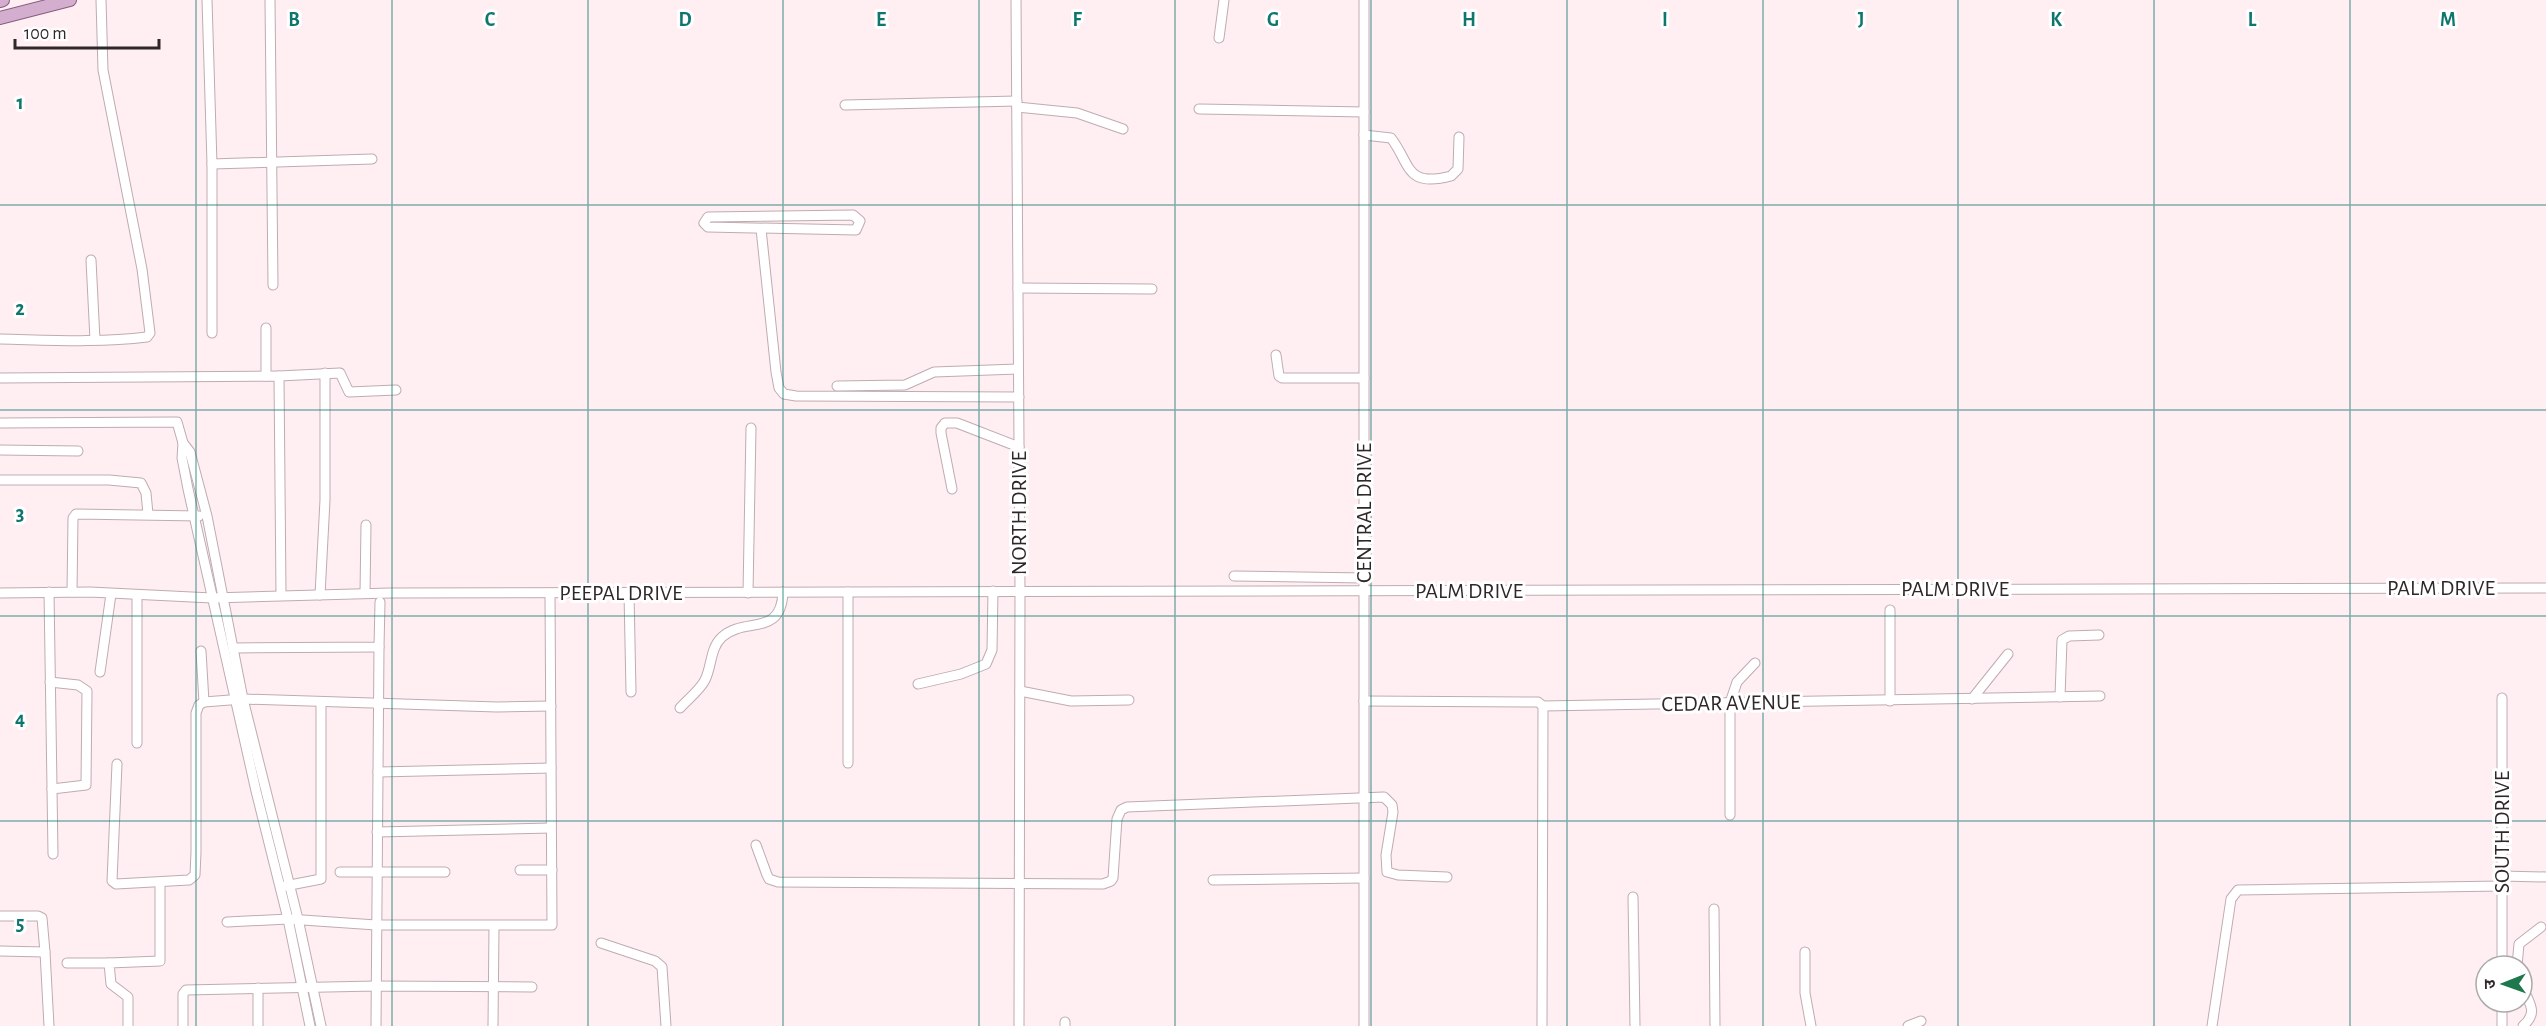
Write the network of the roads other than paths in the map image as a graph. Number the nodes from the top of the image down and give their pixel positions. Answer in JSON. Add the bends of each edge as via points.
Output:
{"nodes":[{"id":1,"x":70,"y":0,"type":"edge"},
{"id":2,"x":100,"y":0,"type":"edge"},
{"id":3,"x":207,"y":0,"type":"edge"},
{"id":4,"x":270,"y":0,"type":"edge"},
{"id":5,"x":1016,"y":0,"type":"edge"},
{"id":6,"x":1224,"y":0,"type":"edge"},
{"id":7,"x":1364,"y":0,"type":"edge"},
{"id":8,"x":0,"y":18,"type":"edge"},
{"id":9,"x":1219,"y":38,"type":"dead end"},
{"id":10,"x":1017,"y":104,"type":"junction"},
{"id":11,"x":845,"y":105,"type":"dead end"},
{"id":12,"x":1199,"y":109,"type":"dead end"},
{"id":13,"x":1364,"y":112,"type":"junction"},
{"id":14,"x":1123,"y":129,"type":"dead end"},
{"id":15,"x":1364,"y":135,"type":"junction"},
{"id":16,"x":1459,"y":137,"type":"dead end"},
{"id":17,"x":372,"y":159,"type":"dead end"},
{"id":18,"x":272,"y":161,"type":"junction"},
{"id":19,"x":212,"y":164,"type":"junction"},
{"id":20,"x":761,"y":229,"type":"junction"},
{"id":21,"x":92,"y":260,"type":"dead end"},
{"id":22,"x":273,"y":285,"type":"dead end"},
{"id":23,"x":1018,"y":288,"type":"junction"},
{"id":24,"x":1152,"y":289,"type":"dead end"},
{"id":25,"x":266,"y":328,"type":"dead end"},
{"id":26,"x":212,"y":333,"type":"dead end"},
{"id":27,"x":0,"y":339,"type":"edge"},
{"id":28,"x":95,"y":340,"type":"junction"},
{"id":29,"x":1276,"y":354,"type":"dead end"},
{"id":30,"x":1018,"y":369,"type":"junction"},
{"id":31,"x":325,"y":374,"type":"junction"},
{"id":32,"x":266,"y":376,"type":"junction"},
{"id":33,"x":279,"y":376,"type":"junction"},
{"id":34,"x":0,"y":378,"type":"edge"},
{"id":35,"x":1364,"y":378,"type":"junction"},
{"id":36,"x":837,"y":386,"type":"dead end"},
{"id":37,"x":396,"y":390,"type":"dead end"},
{"id":38,"x":1018,"y":397,"type":"junction"},
{"id":39,"x":0,"y":423,"type":"edge"},
{"id":40,"x":751,"y":428,"type":"dead end"},
{"id":41,"x":183,"y":443,"type":"junction"},
{"id":42,"x":1019,"y":447,"type":"junction"},
{"id":43,"x":0,"y":450,"type":"edge"},
{"id":44,"x":78,"y":451,"type":"dead end"},
{"id":45,"x":0,"y":480,"type":"edge"},
{"id":46,"x":952,"y":489,"type":"dead end"},
{"id":47,"x":148,"y":514,"type":"junction"},
{"id":48,"x":194,"y":516,"type":"junction"},
{"id":49,"x":207,"y":516,"type":"junction"},
{"id":50,"x":366,"y":525,"type":"dead end"},
{"id":51,"x":1234,"y":576,"type":"dead end"},
{"id":52,"x":1364,"y":578,"type":"junction"},
{"id":53,"x":2546,"y":588,"type":"edge"},
{"id":54,"x":993,"y":591,"type":"junction"},
{"id":55,"x":1020,"y":591,"type":"junction"},
{"id":56,"x":49,"y":592,"type":"junction"},
{"id":57,"x":72,"y":592,"type":"junction"},
{"id":58,"x":783,"y":592,"type":"junction"},
{"id":59,"x":848,"y":592,"type":"junction"},
{"id":60,"x":1364,"y":592,"type":"junction"},
{"id":61,"x":0,"y":593,"type":"edge"},
{"id":62,"x":365,"y":593,"type":"junction"},
{"id":63,"x":629,"y":593,"type":"junction"},
{"id":64,"x":748,"y":593,"type":"junction"},
{"id":65,"x":111,"y":594,"type":"junction"},
{"id":66,"x":281,"y":594,"type":"junction"},
{"id":67,"x":550,"y":594,"type":"junction"},
{"id":68,"x":320,"y":595,"type":"junction"},
{"id":69,"x":137,"y":596,"type":"junction"},
{"id":70,"x":212,"y":598,"type":"junction"},
{"id":71,"x":223,"y":598,"type":"junction"},
{"id":72,"x":380,"y":602,"type":"dead end"},
{"id":73,"x":1890,"y":610,"type":"dead end"},
{"id":74,"x":2099,"y":635,"type":"dead end"},
{"id":75,"x":379,"y":647,"type":"junction"},
{"id":76,"x":233,"y":648,"type":"junction"},
{"id":77,"x":201,"y":651,"type":"dead end"},
{"id":78,"x":2008,"y":654,"type":"dead end"},
{"id":79,"x":1755,"y":663,"type":"dead end"},
{"id":80,"x":100,"y":672,"type":"dead end"},
{"id":81,"x":50,"y":682,"type":"junction"},
{"id":82,"x":918,"y":684,"type":"dead end"},
{"id":83,"x":1020,"y":691,"type":"junction"},
{"id":84,"x":631,"y":692,"type":"dead end"},
{"id":85,"x":2100,"y":696,"type":"dead end"},
{"id":86,"x":2060,"y":697,"type":"junction"},
{"id":87,"x":2502,"y":698,"type":"dead end"},
{"id":88,"x":1972,"y":699,"type":"junction"},
{"id":89,"x":240,"y":700,"type":"junction"},
{"id":90,"x":1129,"y":700,"type":"dead end"},
{"id":91,"x":1364,"y":701,"type":"junction"},
{"id":92,"x":1890,"y":701,"type":"junction"},
{"id":93,"x":204,"y":702,"type":"junction"},
{"id":94,"x":321,"y":702,"type":"junction"},
{"id":95,"x":1730,"y":703,"type":"junction"},
{"id":96,"x":378,"y":704,"type":"junction"},
{"id":97,"x":550,"y":706,"type":"junction"},
{"id":98,"x":1543,"y":706,"type":"junction"},
{"id":99,"x":680,"y":708,"type":"dead end"},
{"id":100,"x":137,"y":743,"type":"dead end"},
{"id":101,"x":117,"y":764,"type":"dead end"},
{"id":102,"x":848,"y":764,"type":"dead end"},
{"id":103,"x":551,"y":768,"type":"junction"},
{"id":104,"x":378,"y":772,"type":"junction"},
{"id":105,"x":52,"y":789,"type":"junction"},
{"id":106,"x":1364,"y":797,"type":"junction"},
{"id":107,"x":1730,"y":816,"type":"dead end"},
{"id":108,"x":551,"y":828,"type":"junction"},
{"id":109,"x":377,"y":832,"type":"junction"},
{"id":110,"x":756,"y":845,"type":"dead end"},
{"id":111,"x":53,"y":854,"type":"dead end"},
{"id":112,"x":520,"y":870,"type":"dead end"},
{"id":113,"x":552,"y":870,"type":"junction"},
{"id":114,"x":340,"y":872,"type":"dead end"},
{"id":115,"x":378,"y":872,"type":"junction"},
{"id":116,"x":445,"y":872,"type":"dead end"},
{"id":117,"x":1447,"y":877,"type":"dead end"},
{"id":118,"x":2546,"y":877,"type":"edge"},
{"id":119,"x":1364,"y":878,"type":"junction"},
{"id":120,"x":1213,"y":880,"type":"dead end"},
{"id":121,"x":2502,"y":881,"type":"junction"},
{"id":122,"x":160,"y":882,"type":"junction"},
{"id":123,"x":1019,"y":882,"type":"junction"},
{"id":124,"x":285,"y":886,"type":"junction"},
{"id":125,"x":1633,"y":897,"type":"dead end"},
{"id":126,"x":1714,"y":909,"type":"dead end"},
{"id":127,"x":0,"y":916,"type":"edge"},
{"id":128,"x":293,"y":919,"type":"junction"},
{"id":129,"x":226,"y":922,"type":"dead end"},
{"id":130,"x":376,"y":925,"type":"junction"},
{"id":131,"x":494,"y":927,"type":"junction"},
{"id":132,"x":2541,"y":927,"type":"dead end"},
{"id":133,"x":601,"y":943,"type":"dead end"},
{"id":134,"x":0,"y":951,"type":"edge"},
{"id":135,"x":45,"y":952,"type":"junction"},
{"id":136,"x":1805,"y":952,"type":"dead end"},
{"id":137,"x":2502,"y":954,"type":"edge"},
{"id":138,"x":2519,"y":954,"type":"edge"},
{"id":139,"x":67,"y":963,"type":"dead end"},
{"id":140,"x":109,"y":963,"type":"junction"},
{"id":141,"x":376,"y":986,"type":"junction"},
{"id":142,"x":307,"y":987,"type":"junction"},
{"id":143,"x":494,"y":987,"type":"junction"},
{"id":144,"x":532,"y":987,"type":"dead end"},
{"id":145,"x":258,"y":988,"type":"junction"},
{"id":146,"x":2533,"y":1014,"type":"edge"},
{"id":147,"x":1921,"y":1021,"type":"dead end"},
{"id":148,"x":49,"y":1026,"type":"edge"},
{"id":149,"x":128,"y":1026,"type":"edge"},
{"id":150,"x":183,"y":1026,"type":"edge"},
{"id":151,"x":258,"y":1026,"type":"edge"},
{"id":152,"x":310,"y":1026,"type":"edge"},
{"id":153,"x":321,"y":1026,"type":"edge"},
{"id":154,"x":376,"y":1026,"type":"edge"},
{"id":155,"x":493,"y":1026,"type":"edge"},
{"id":156,"x":666,"y":1026,"type":"edge"},
{"id":157,"x":1019,"y":1026,"type":"edge"},
{"id":158,"x":1364,"y":1026,"type":"edge"},
{"id":159,"x":1542,"y":1026,"type":"edge"},
{"id":160,"x":1635,"y":1026,"type":"edge"},
{"id":161,"x":1715,"y":1026,"type":"edge"},
{"id":162,"x":1811,"y":1026,"type":"edge"},
{"id":163,"x":1908,"y":1026,"type":"edge"},
{"id":164,"x":2212,"y":1026,"type":"edge"},
{"id":165,"x":2523,"y":1026,"type":"edge"}],
"edges":[{"from":1,"to":8,"type":"main road"},
{"from":2,"to":28,"type":"street","via":[[103,70],[150,330],[147,337]]},
{"from":3,"to":19,"type":"street"},
{"from":4,"to":18,"type":"street"},
{"from":5,"to":10,"type":"street","name":"NORTH DRIVE"},
{"from":6,"to":9,"type":"street"},
{"from":7,"to":13,"type":"street","name":"CENTRAL DRIVE"},
{"from":10,"to":11,"type":"street"},
{"from":10,"to":14,"type":"street","via":[[1077,113]]},
{"from":10,"to":23,"type":"street","name":"NORTH DRIVE"},
{"from":12,"to":13,"type":"street"},
{"from":13,"to":15,"type":"street","name":"CENTRAL DRIVE"},
{"from":15,"to":16,"type":"street","via":[[1391,138],[1412,173],[1432,178],[1451,176],[1458,170]]},
{"from":15,"to":35,"type":"street","name":"CENTRAL DRIVE"},
{"from":17,"to":18,"type":"street"},
{"from":18,"to":19,"type":"street"},
{"from":18,"to":22,"type":"street"},
{"from":19,"to":26,"type":"street"},
{"from":20,"to":20,"type":"street","via":[[708,227],[705,221],[708,217],[853,214],[860,221],[855,230]]},
{"from":20,"to":38,"type":"street","via":[[776,372],[783,394]]},
{"from":21,"to":28,"type":"street"},
{"from":23,"to":24,"type":"street"},
{"from":23,"to":30,"type":"street","name":"NORTH DRIVE"},
{"from":25,"to":32,"type":"street"},
{"from":27,"to":28,"type":"street"},
{"from":29,"to":35,"type":"street","via":[[1282,378]]},
{"from":30,"to":36,"type":"street","via":[[934,372],[905,385]]},
{"from":30,"to":38,"type":"street","name":"NORTH DRIVE"},
{"from":31,"to":33,"type":"street"},
{"from":31,"to":37,"type":"street","via":[[340,373],[349,392]]},
{"from":31,"to":68,"type":"street"},
{"from":32,"to":33,"type":"street"},
{"from":32,"to":34,"type":"street"},
{"from":33,"to":66,"type":"street"},
{"from":35,"to":52,"type":"street","name":"CENTRAL DRIVE"},
{"from":38,"to":42,"type":"street","name":"NORTH DRIVE"},
{"from":39,"to":41,"type":"street","via":[[177,422]]},
{"from":40,"to":64,"type":"street"},
{"from":41,"to":48,"type":"street"},
{"from":41,"to":49,"type":"street","via":[[190,452]]},
{"from":42,"to":46,"type":"street","via":[[957,423],[945,423],[941,433]]},
{"from":42,"to":55,"type":"street","name":"NORTH DRIVE"},
{"from":43,"to":44,"type":"street"},
{"from":45,"to":47,"type":"street","via":[[141,483]]},
{"from":47,"to":48,"type":"street"},
{"from":47,"to":57,"type":"street","via":[[74,516]]},
{"from":48,"to":49,"type":"street"},
{"from":48,"to":70,"type":"street"},
{"from":49,"to":71,"type":"street"},
{"from":50,"to":62,"type":"street"},
{"from":51,"to":52,"type":"street"},
{"from":52,"to":60,"type":"street","name":"CENTRAL DRIVE"},
{"from":53,"to":60,"type":"street","name":"PALM DRIVE"},
{"from":54,"to":55,"type":"street","name":"PEEPAL DRIVE"},
{"from":54,"to":59,"type":"street","name":"PEEPAL DRIVE"},
{"from":54,"to":82,"type":"street","via":[[992,650],[986,664]]},
{"from":55,"to":60,"type":"street","name":"PALM DRIVE"},
{"from":55,"to":83,"type":"street","name":"NORTH DRIVE"},
{"from":56,"to":57,"type":"street","name":"PEEPAL DRIVE"},
{"from":56,"to":61,"type":"street","name":"PEEPAL DRIVE"},
{"from":56,"to":81,"type":"street"},
{"from":57,"to":65,"type":"street","name":"PEEPAL DRIVE"},
{"from":58,"to":59,"type":"street","name":"PEEPAL DRIVE"},
{"from":58,"to":64,"type":"street","name":"PEEPAL DRIVE"},
{"from":58,"to":99,"type":"street","via":[[781,609],[769,621],[723,636],[703,684]]},
{"from":59,"to":102,"type":"street"},
{"from":60,"to":91,"type":"street","name":"CENTRAL DRIVE"},
{"from":62,"to":67,"type":"street","name":"PEEPAL DRIVE"},
{"from":62,"to":68,"type":"street","name":"PEEPAL DRIVE"},
{"from":63,"to":64,"type":"street","name":"PEEPAL DRIVE"},
{"from":63,"to":67,"type":"street","name":"PEEPAL DRIVE"},
{"from":63,"to":84,"type":"street"},
{"from":65,"to":69,"type":"street","name":"PEEPAL DRIVE"},
{"from":65,"to":80,"type":"street"},
{"from":66,"to":68,"type":"street","name":"PEEPAL DRIVE"},
{"from":66,"to":71,"type":"street","name":"PEEPAL DRIVE"},
{"from":67,"to":97,"type":"street"},
{"from":69,"to":70,"type":"street","name":"PEEPAL DRIVE"},
{"from":69,"to":100,"type":"street"},
{"from":70,"to":71,"type":"street","name":"PEEPAL DRIVE"},
{"from":70,"to":89,"type":"street"},
{"from":71,"to":76,"type":"street"},
{"from":72,"to":75,"type":"street"},
{"from":73,"to":92,"type":"street"},
{"from":74,"to":86,"type":"street","via":[[2069,636],[2062,640]]},
{"from":75,"to":76,"type":"street"},
{"from":75,"to":96,"type":"street"},
{"from":76,"to":89,"type":"street"},
{"from":77,"to":93,"type":"street"},
{"from":78,"to":88,"type":"street"},
{"from":79,"to":95,"type":"street","via":[[1737,682]]},
{"from":81,"to":105,"type":"street"},
{"from":81,"to":105,"type":"street","via":[[78,684],[87,691],[86,785]]},
{"from":83,"to":90,"type":"street","via":[[1071,701]]},
{"from":83,"to":123,"type":"street","name":"NORTH DRIVE"},
{"from":85,"to":86,"type":"street","name":"CEDAR AVENUE"},
{"from":86,"to":88,"type":"street","name":"CEDAR AVENUE"},
{"from":87,"to":121,"type":"street","name":"SOUTH DRIVE"},
{"from":88,"to":92,"type":"street","name":"CEDAR AVENUE"},
{"from":89,"to":93,"type":"street"},
{"from":89,"to":94,"type":"street"},
{"from":89,"to":124,"type":"street"},
{"from":91,"to":98,"type":"street","name":"CEDAR AVENUE","via":[[1538,702]]},
{"from":91,"to":106,"type":"street","name":"CENTRAL DRIVE"},
{"from":92,"to":95,"type":"street","name":"CEDAR AVENUE"},
{"from":93,"to":122,"type":"street","via":[[196,713],[196,870],[189,880]]},
{"from":94,"to":96,"type":"street"},
{"from":94,"to":124,"type":"street","via":[[321,879]]},
{"from":95,"to":98,"type":"street","name":"CEDAR AVENUE"},
{"from":95,"to":107,"type":"street"},
{"from":96,"to":97,"type":"street"},
{"from":96,"to":104,"type":"street"},
{"from":97,"to":103,"type":"street"},
{"from":98,"to":159,"type":"street"},
{"from":101,"to":122,"type":"street","via":[[112,881]]},
{"from":103,"to":104,"type":"street"},
{"from":103,"to":108,"type":"street"},
{"from":104,"to":109,"type":"street"},
{"from":105,"to":111,"type":"street"},
{"from":106,"to":117,"type":"street","via":[[1384,797],[1392,805],[1387,872],[1398,876]]},
{"from":106,"to":119,"type":"street","name":"CENTRAL DRIVE"},
{"from":106,"to":123,"type":"street","via":[[1127,807],[1117,819],[1111,881]]},
{"from":108,"to":109,"type":"street"},
{"from":108,"to":113,"type":"street"},
{"from":109,"to":115,"type":"street"},
{"from":110,"to":123,"type":"street","via":[[769,879],[778,882]]},
{"from":112,"to":113,"type":"street"},
{"from":113,"to":131,"type":"street","via":[[552,925]]},
{"from":114,"to":115,"type":"street"},
{"from":115,"to":116,"type":"street"},
{"from":115,"to":130,"type":"street"},
{"from":118,"to":121,"type":"street"},
{"from":119,"to":120,"type":"street"},
{"from":119,"to":158,"type":"street","name":"CENTRAL DRIVE"},
{"from":121,"to":137,"type":"street","name":"SOUTH DRIVE"},
{"from":121,"to":164,"type":"street","via":[[2238,890],[2231,899]]},
{"from":122,"to":140,"type":"street","via":[[160,961]]},
{"from":123,"to":157,"type":"street","name":"NORTH DRIVE"},
{"from":124,"to":128,"type":"street"},
{"from":125,"to":160,"type":"street"},
{"from":126,"to":161,"type":"street"},
{"from":127,"to":135,"type":"street","via":[[42,918]]},
{"from":128,"to":129,"type":"street"},
{"from":128,"to":130,"type":"street"},
{"from":128,"to":142,"type":"street"},
{"from":130,"to":131,"type":"street"},
{"from":130,"to":141,"type":"street"},
{"from":131,"to":143,"type":"street"},
{"from":132,"to":138,"type":"street","via":[[2520,944]]},
{"from":133,"to":156,"type":"street","via":[[656,961],[662,967]]},
{"from":134,"to":135,"type":"street"},
{"from":135,"to":148,"type":"street"},
{"from":136,"to":162,"type":"street","via":[[1805,993]]},
{"from":139,"to":140,"type":"street"},
{"from":140,"to":149,"type":"street","via":[[111,984],[128,997]]},
{"from":141,"to":142,"type":"street"},
{"from":141,"to":143,"type":"street"},
{"from":141,"to":154,"type":"street"},
{"from":142,"to":145,"type":"street"},
{"from":142,"to":152,"type":"street"},
{"from":142,"to":153,"type":"street"},
{"from":143,"to":144,"type":"street"},
{"from":143,"to":155,"type":"street"},
{"from":145,"to":150,"type":"street","via":[[186,990]]},
{"from":145,"to":151,"type":"street"},
{"from":146,"to":165,"type":"street"},
{"from":147,"to":163,"type":"street"}]}
